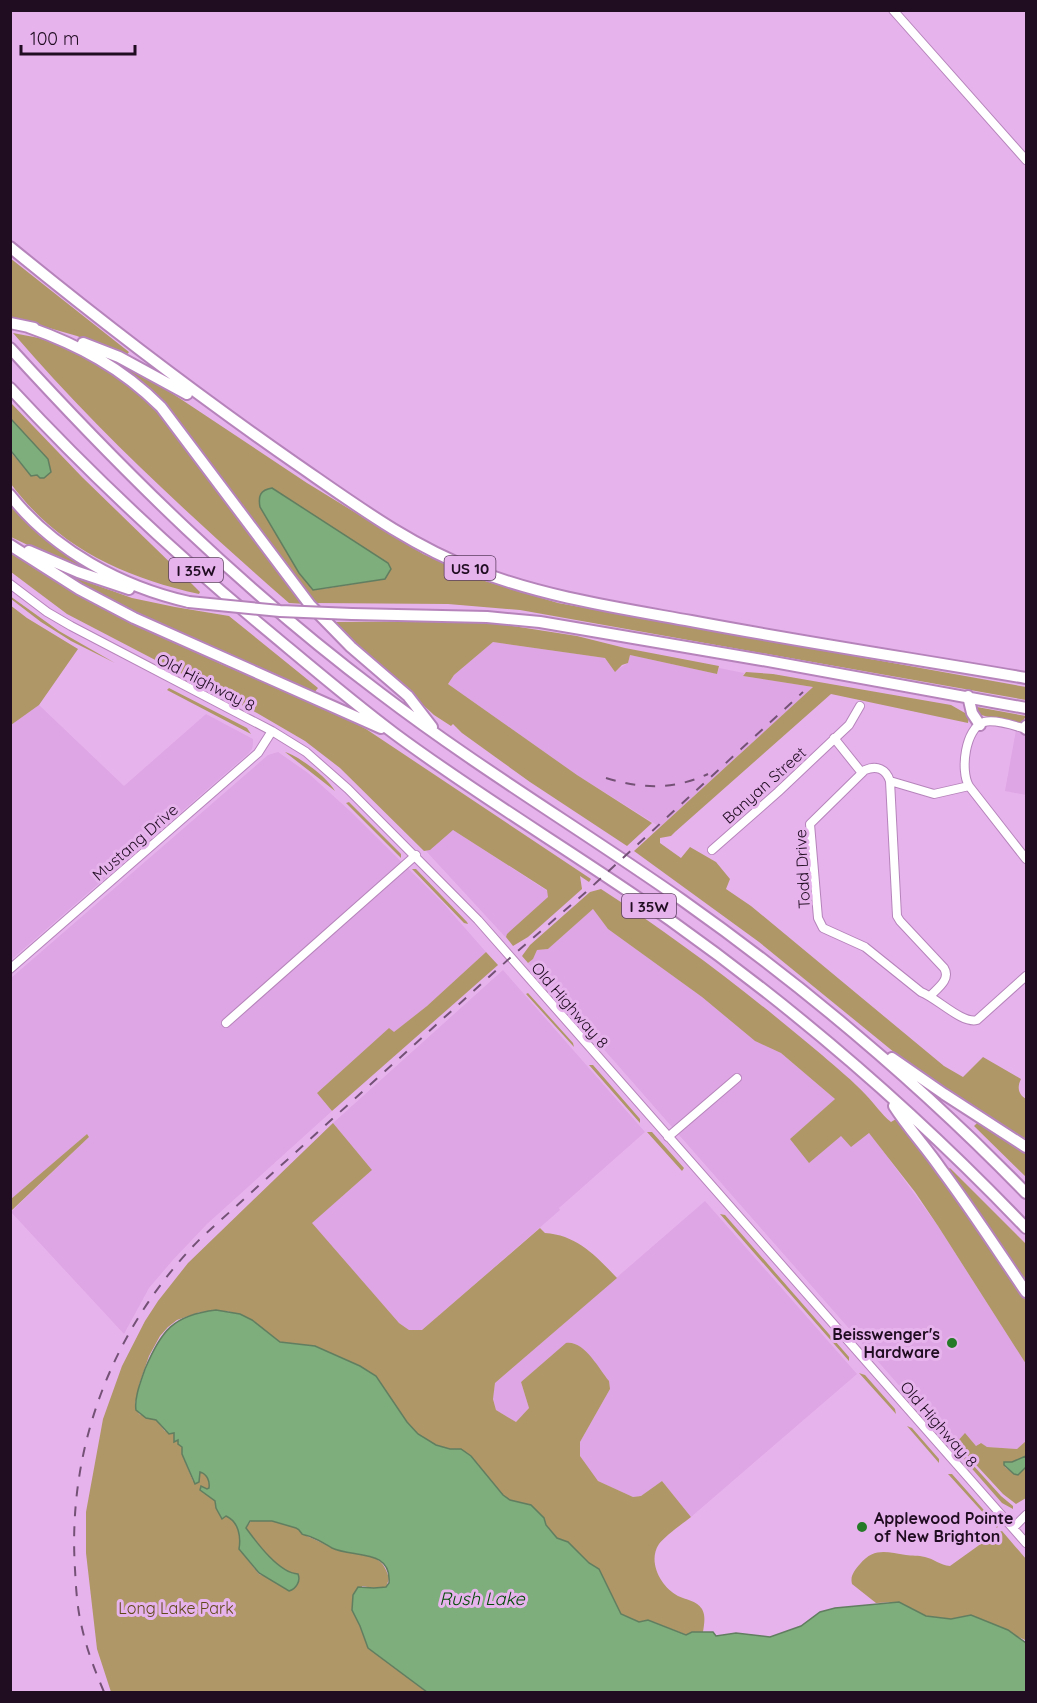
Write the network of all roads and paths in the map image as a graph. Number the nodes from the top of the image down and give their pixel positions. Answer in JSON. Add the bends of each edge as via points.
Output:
{"nodes":[{"id":1,"x":894,"y":10,"type":"edge"},
{"id":2,"x":1026,"y":160,"type":"edge"},
{"id":3,"x":10,"y":247,"type":"edge"},
{"id":4,"x":10,"y":323,"type":"edge"},
{"id":5,"x":28,"y":327,"type":"junction"},
{"id":6,"x":10,"y":348,"type":"edge"},
{"id":7,"x":10,"y":388,"type":"edge"},
{"id":8,"x":228,"y":417,"type":"junction"},
{"id":9,"x":10,"y":495,"type":"edge"},
{"id":10,"x":10,"y":543,"type":"edge"},
{"id":11,"x":10,"y":584,"type":"edge"},
{"id":12,"x":177,"y":599,"type":"junction"},
{"id":13,"x":1026,"y":678,"type":"edge"},
{"id":14,"x":965,"y":695,"type":"junction"},
{"id":15,"x":860,"y":706,"type":"dead end"},
{"id":16,"x":1026,"y":708,"type":"edge"},
{"id":17,"x":980,"y":724,"type":"junction"},
{"id":18,"x":1026,"y":728,"type":"edge"},
{"id":19,"x":272,"y":731,"type":"junction"},
{"id":20,"x":397,"y":735,"type":"junction"},
{"id":21,"x":439,"y":736,"type":"junction"},
{"id":22,"x":834,"y":738,"type":"junction"},
{"id":23,"x":862,"y":773,"type":"junction"},
{"id":24,"x":890,"y":781,"type":"junction"},
{"id":25,"x":969,"y":786,"type":"junction"},
{"id":26,"x":712,"y":850,"type":"dead end"},
{"id":27,"x":416,"y":855,"type":"junction"},
{"id":28,"x":1026,"y":859,"type":"edge"},
{"id":29,"x":10,"y":969,"type":"edge"},
{"id":30,"x":1026,"y":976,"type":"edge"},
{"id":31,"x":930,"y":996,"type":"junction"},
{"id":32,"x":837,"y":1019,"type":"junction"},
{"id":33,"x":226,"y":1023,"type":"dead end"},
{"id":34,"x":736,"y":1078,"type":"dead end"},
{"id":35,"x":887,"y":1095,"type":"junction"},
{"id":36,"x":668,"y":1137,"type":"junction"},
{"id":37,"x":1026,"y":1147,"type":"edge"},
{"id":38,"x":1026,"y":1193,"type":"edge"},
{"id":39,"x":1026,"y":1228,"type":"edge"},
{"id":40,"x":1026,"y":1292,"type":"edge"},
{"id":41,"x":1026,"y":1515,"type":"edge"},
{"id":42,"x":1013,"y":1528,"type":"junction"},
{"id":43,"x":1026,"y":1541,"type":"edge"}],
"edges":[{"from":1,"to":2,"type":"street"},
{"from":3,"to":8,"type":"highway","number":"US 10"},
{"from":4,"to":5,"type":"highway"},
{"from":5,"to":8,"type":"highway","via":[[64,335],[119,357]]},
{"from":5,"to":21,"type":"highway","via":[[97,356],[136,382],[176,425],[310,605],[408,696]]},
{"from":6,"to":21,"type":"highway","number":"I 35W","via":[[113,458],[209,551],[320,646]]},
{"from":7,"to":20,"type":"highway","number":"I 35W","via":[[182,558]]},
{"from":8,"to":13,"type":"highway","number":"US 10","via":[[392,530],[441,556],[501,579],[637,611]]},
{"from":9,"to":12,"type":"highway","via":[[34,521],[93,564],[136,586]]},
{"from":10,"to":12,"type":"highway","via":[[108,582]]},
{"from":10,"to":20,"type":"highway","via":[[79,589],[134,618]]},
{"from":11,"to":19,"type":"street","name":"Old Highway 8","via":[[71,626]]},
{"from":12,"to":14,"type":"highway","bridge":true,"via":[[280,611],[540,622]]},
{"from":14,"to":16,"type":"highway"},
{"from":14,"to":17,"type":"highway"},
{"from":15,"to":22,"type":"street","name":"Banyan Street","via":[[849,725]]},
{"from":17,"to":18,"type":"street"},
{"from":17,"to":25,"type":"street","via":[[970,736],[964,765]]},
{"from":19,"to":27,"type":"street","name":"Old Highway 8","via":[[328,770]]},
{"from":19,"to":29,"type":"street","name":"Mustang Drive","via":[[258,753]]},
{"from":20,"to":35,"type":"highway","number":"I 35W","via":[[706,946],[799,1018]]},
{"from":21,"to":32,"type":"highway","number":"I 35W","via":[[682,900]]},
{"from":22,"to":23,"type":"street"},
{"from":22,"to":26,"type":"street","name":"Banyan Street"},
{"from":23,"to":24,"type":"street","via":[[870,768],[881,769]]},
{"from":23,"to":31,"type":"street","name":"Todd Drive","via":[[810,824],[819,923],[865,947]]},
{"from":24,"to":25,"type":"street","via":[[934,794]]},
{"from":24,"to":31,"type":"street","via":[[897,916],[947,974]]},
{"from":25,"to":28,"type":"street"},
{"from":27,"to":33,"type":"street"},
{"from":27,"to":36,"type":"street","name":"Old Highway 8"},
{"from":30,"to":31,"type":"street","name":"Todd Drive","via":[[972,1021]]},
{"from":32,"to":37,"type":"highway"},
{"from":32,"to":38,"type":"highway","number":"I 35W","via":[[936,1105]]},
{"from":34,"to":36,"type":"street"},
{"from":35,"to":39,"type":"highway","number":"I 35W"},
{"from":35,"to":40,"type":"highway"},
{"from":36,"to":42,"type":"street","name":"Old Highway 8"},
{"from":41,"to":42,"type":"street"},
{"from":42,"to":43,"type":"street","name":"Old Highway 8"}]}
